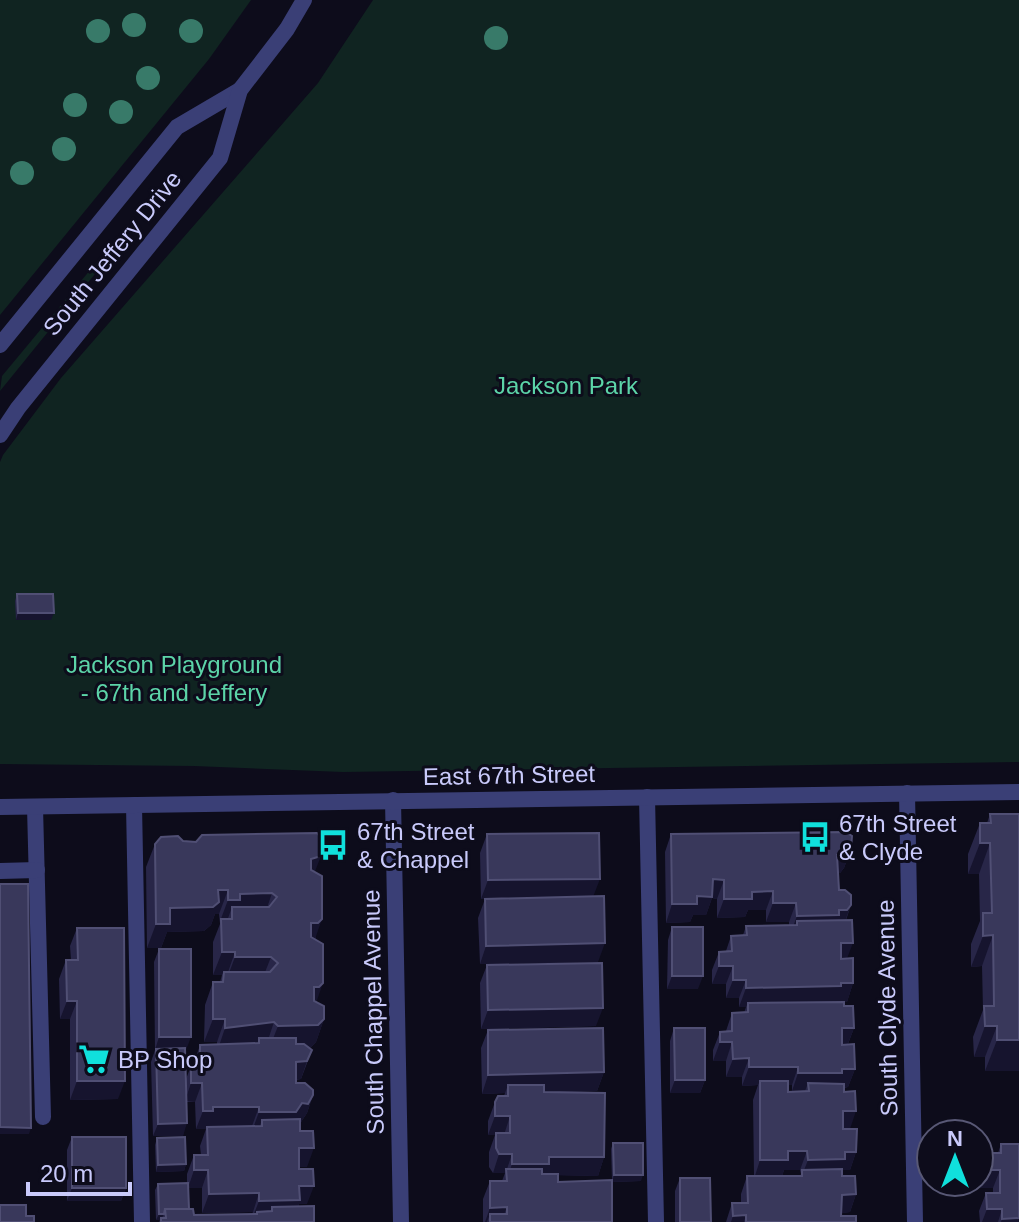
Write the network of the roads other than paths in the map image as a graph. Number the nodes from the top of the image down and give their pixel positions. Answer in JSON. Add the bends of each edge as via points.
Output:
{"nodes":[{"id":1,"x":304,"y":0,"type":"edge"},
{"id":2,"x":240,"y":90,"type":"junction"},
{"id":3,"x":0,"y":345,"type":"edge"},
{"id":4,"x":0,"y":435,"type":"edge"},
{"id":5,"x":1019,"y":792,"type":"edge"},
{"id":6,"x":907,"y":793,"type":"junction"},
{"id":7,"x":647,"y":797,"type":"junction"},
{"id":8,"x":393,"y":800,"type":"junction"},
{"id":9,"x":134,"y":805,"type":"junction"},
{"id":10,"x":0,"y":807,"type":"edge"},
{"id":11,"x":35,"y":807,"type":"junction"},
{"id":12,"x":37,"y":870,"type":"junction"},
{"id":13,"x":0,"y":871,"type":"edge"},
{"id":14,"x":43,"y":1117,"type":"dead end"},
{"id":15,"x":142,"y":1222,"type":"edge"},
{"id":16,"x":401,"y":1222,"type":"edge"},
{"id":17,"x":656,"y":1222,"type":"edge"},
{"id":18,"x":915,"y":1222,"type":"edge"}],
"edges":[{"from":1,"to":2,"type":"street","name":"South Jeffery Drive"},
{"from":2,"to":3,"type":"street","name":"South Jeffery Drive","via":[[177,127]]},
{"from":2,"to":4,"type":"street","name":"South Jeffery Drive","via":[[220,158]]},
{"from":5,"to":6,"type":"street","name":"East 67th Street"},
{"from":6,"to":7,"type":"street","name":"East 67th Street"},
{"from":6,"to":18,"type":"street","name":"South Clyde Avenue"},
{"from":7,"to":8,"type":"street","name":"East 67th Street"},
{"from":7,"to":17,"type":"street"},
{"from":8,"to":9,"type":"street","name":"East 67th Street"},
{"from":8,"to":16,"type":"street","name":"South Chappel Avenue"},
{"from":9,"to":11,"type":"street","name":"East 67th Street"},
{"from":9,"to":15,"type":"street"},
{"from":10,"to":11,"type":"street","name":"East 67th Street"},
{"from":11,"to":12,"type":"street"},
{"from":12,"to":13,"type":"street"},
{"from":12,"to":14,"type":"street"}]}
